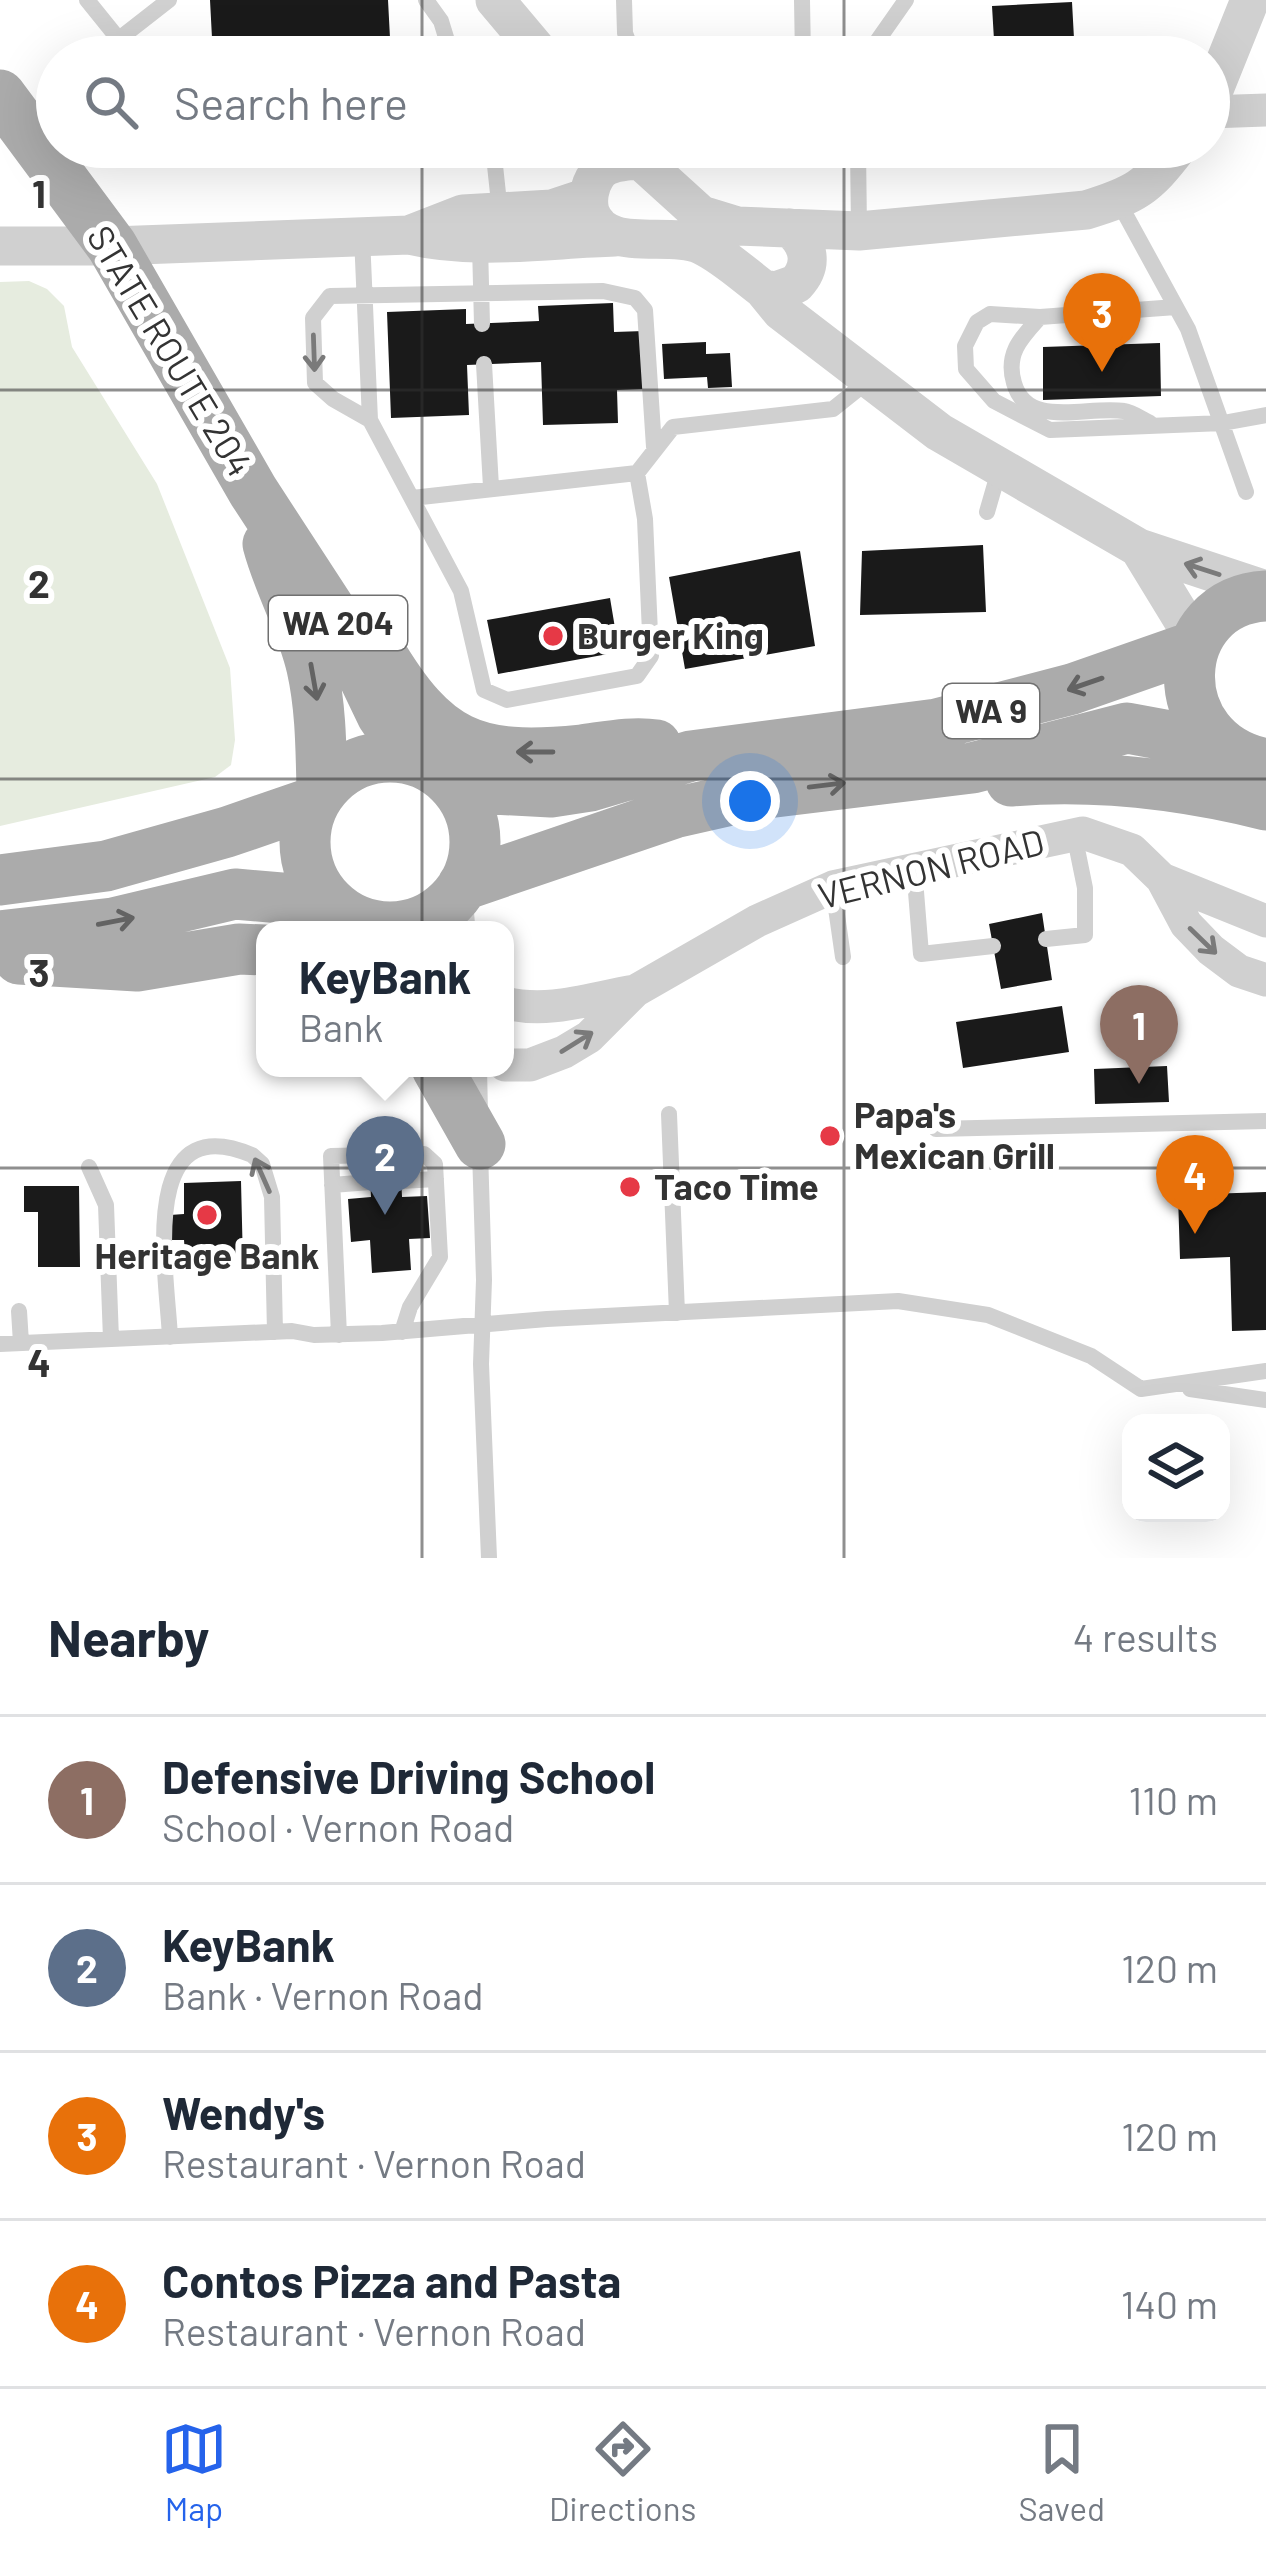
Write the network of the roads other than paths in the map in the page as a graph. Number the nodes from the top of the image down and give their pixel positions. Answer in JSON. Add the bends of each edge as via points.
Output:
{"nodes":[{"id":1,"x":87,"y":0,"type":"edge"},
{"id":2,"x":426,"y":0,"type":"edge"},
{"id":3,"x":495,"y":0,"type":"edge"},
{"id":4,"x":624,"y":0,"type":"edge"},
{"id":5,"x":802,"y":0,"type":"edge"},
{"id":6,"x":906,"y":0,"type":"edge"},
{"id":7,"x":1250,"y":0,"type":"edge"},
{"id":8,"x":166,"y":2,"type":"edge"},
{"id":9,"x":116,"y":36,"type":"edge"},
{"id":10,"x":122,"y":36,"type":"edge"},
{"id":11,"x":446,"y":36,"type":"edge"},
{"id":12,"x":524,"y":36,"type":"edge"},
{"id":13,"x":627,"y":36,"type":"edge"},
{"id":14,"x":803,"y":36,"type":"edge"},
{"id":15,"x":881,"y":36,"type":"edge"},
{"id":16,"x":1230,"y":50,"type":"edge"},
{"id":17,"x":0,"y":94,"type":"edge"},
{"id":18,"x":1266,"y":110,"type":"edge"},
{"id":19,"x":1230,"y":111,"type":"edge"},
{"id":20,"x":36,"y":143,"type":"edge"},
{"id":21,"x":55,"y":168,"type":"edge"},
{"id":22,"x":492,"y":168,"type":"edge"},
{"id":23,"x":606,"y":168,"type":"edge"},
{"id":24,"x":610,"y":168,"type":"edge"},
{"id":25,"x":618,"y":168,"type":"edge"},
{"id":26,"x":858,"y":168,"type":"edge"},
{"id":27,"x":1162,"y":168,"type":"edge"},
{"id":28,"x":1118,"y":200,"type":"junction"},
{"id":29,"x":490,"y":228,"type":"junction"},
{"id":30,"x":790,"y":228,"type":"junction"},
{"id":31,"x":859,"y":231,"type":"junction"},
{"id":32,"x":615,"y":236,"type":"junction"},
{"id":33,"x":362,"y":237,"type":"junction"},
{"id":34,"x":0,"y":246,"type":"edge"},
{"id":35,"x":112,"y":246,"type":"junction"},
{"id":36,"x":789,"y":280,"type":"junction"},
{"id":37,"x":364,"y":294,"type":"junction"},
{"id":38,"x":481,"y":295,"type":"junction"},
{"id":39,"x":1176,"y":308,"type":"junction"},
{"id":40,"x":1040,"y":317,"type":"junction"},
{"id":41,"x":482,"y":324,"type":"dead end"},
{"id":42,"x":484,"y":364,"type":"dead end"},
{"id":43,"x":870,"y":380,"type":"junction"},
{"id":44,"x":1266,"y":415,"type":"edge"},
{"id":45,"x":370,"y":420,"type":"junction"},
{"id":46,"x":1223,"y":423,"type":"junction"},
{"id":47,"x":1156,"y":426,"type":"junction"},
{"id":48,"x":653,"y":447,"type":"junction"},
{"id":49,"x":1000,"y":466,"type":"junction"},
{"id":50,"x":637,"y":473,"type":"junction"},
{"id":51,"x":491,"y":488,"type":"junction"},
{"id":52,"x":254,"y":491,"type":"junction"},
{"id":53,"x":1246,"y":492,"type":"dead end"},
{"id":54,"x":412,"y":498,"type":"junction"},
{"id":55,"x":987,"y":512,"type":"dead end"},
{"id":56,"x":1139,"y":548,"type":"junction"},
{"id":57,"x":1266,"y":593,"type":"edge"},
{"id":58,"x":1196,"y":644,"type":"junction"},
{"id":59,"x":691,"y":756,"type":"junction"},
{"id":60,"x":413,"y":760,"type":"junction"},
{"id":61,"x":972,"y":768,"type":"junction"},
{"id":62,"x":1253,"y":774,"type":"edge"},
{"id":63,"x":455,"y":788,"type":"junction"},
{"id":64,"x":318,"y":796,"type":"junction"},
{"id":65,"x":1074,"y":834,"type":"junction"},
{"id":66,"x":914,"y":867,"type":"junction"},
{"id":67,"x":1162,"y":879,"type":"junction"},
{"id":68,"x":0,"y":880,"type":"edge"},
{"id":69,"x":833,"y":887,"type":"junction"},
{"id":70,"x":328,"y":902,"type":"junction"},
{"id":71,"x":459,"y":904,"type":"edge"},
{"id":72,"x":359,"y":921,"type":"edge"},
{"id":73,"x":417,"y":921,"type":"edge"},
{"id":74,"x":1266,"y":921,"type":"edge"},
{"id":75,"x":0,"y":936,"type":"edge"},
{"id":76,"x":1046,"y":939,"type":"dead end"},
{"id":77,"x":993,"y":946,"type":"dead end"},
{"id":78,"x":256,"y":950,"type":"edge"},
{"id":79,"x":843,"y":957,"type":"dead end"},
{"id":80,"x":0,"y":959,"type":"edge"},
{"id":81,"x":1266,"y":980,"type":"edge"},
{"id":82,"x":635,"y":991,"type":"junction"},
{"id":83,"x":514,"y":1005,"type":"edge"},
{"id":84,"x":514,"y":1065,"type":"edge"},
{"id":85,"x":442,"y":1077,"type":"edge"},
{"id":86,"x":479,"y":1077,"type":"edge"},
{"id":87,"x":669,"y":1114,"type":"dead end"},
{"id":88,"x":1266,"y":1121,"type":"edge"},
{"id":89,"x":936,"y":1129,"type":"dead end"},
{"id":90,"x":480,"y":1144,"type":"junction"},
{"id":91,"x":89,"y":1167,"type":"dead end"},
{"id":92,"x":436,"y":1179,"type":"junction"},
{"id":93,"x":401,"y":1180,"type":"dead end"},
{"id":94,"x":370,"y":1182,"type":"dead end"},
{"id":95,"x":332,"y":1185,"type":"junction"},
{"id":96,"x":20,"y":1311,"type":"dead end"},
{"id":97,"x":676,"y":1312,"type":"junction"},
{"id":98,"x":483,"y":1326,"type":"junction"},
{"id":99,"x":275,"y":1332,"type":"junction"},
{"id":100,"x":402,"y":1332,"type":"junction"},
{"id":101,"x":339,"y":1335,"type":"junction"},
{"id":102,"x":170,"y":1336,"type":"junction"},
{"id":103,"x":111,"y":1339,"type":"junction"},
{"id":104,"x":0,"y":1343,"type":"edge"},
{"id":105,"x":21,"y":1343,"type":"junction"},
{"id":106,"x":1266,"y":1371,"type":"edge"},
{"id":107,"x":1178,"y":1387,"type":"junction"},
{"id":108,"x":1266,"y":1400,"type":"edge"},
{"id":109,"x":490,"y":1558,"type":"edge"}],
"edges":[{"from":1,"to":9,"type":"lane"},
{"from":2,"to":11,"type":"lane"},
{"from":3,"to":12,"type":"street"},
{"from":4,"to":13,"type":"lane"},
{"from":5,"to":14,"type":"lane"},
{"from":6,"to":15,"type":"lane"},
{"from":7,"to":16,"type":"street"},
{"from":8,"to":10,"type":"lane"},
{"from":17,"to":20,"type":"main road","name":"STATE ROUTE 204","number":"WA 204"},
{"from":18,"to":19,"type":"street"},
{"from":21,"to":35,"type":"main road","name":"STATE ROUTE 204","number":"WA 204"},
{"from":22,"to":29,"type":"lane"},
{"from":23,"to":29,"type":"street","via":[[552,209]]},
{"from":24,"to":32,"type":"street","via":[[597,224]]},
{"from":25,"to":30,"type":"street","via":[[716,222]]},
{"from":26,"to":31,"type":"lane"},
{"from":27,"to":28,"type":"street"},
{"from":28,"to":31,"type":"street","via":[[1028,217]]},
{"from":28,"to":39,"type":"lane"},
{"from":29,"to":32,"type":"street"},
{"from":29,"to":33,"type":"street","via":[[439,242]]},
{"from":29,"to":38,"type":"lane"},
{"from":30,"to":31,"type":"street"},
{"from":30,"to":36,"type":"street","via":[[803,241]]},
{"from":31,"to":36,"type":"street"},
{"from":32,"to":36,"type":"street","via":[[672,236]]},
{"from":33,"to":35,"type":"street"},
{"from":33,"to":37,"type":"lane"},
{"from":34,"to":35,"type":"street"},
{"from":35,"to":52,"type":"main road","name":"STATE ROUTE 204","number":"WA 204"},
{"from":36,"to":43,"type":"street","via":[[782,311]]},
{"from":37,"to":38,"type":"lane"},
{"from":37,"to":45,"type":"lane"},
{"from":37,"to":45,"type":"lane","one_way":true,"via":[[331,296],[313,318],[315,383]]},
{"from":38,"to":41,"type":"lane"},
{"from":38,"to":48,"type":"lane","via":[[603,291],[635,298],[645,310]]},
{"from":39,"to":40,"type":"lane"},
{"from":39,"to":46,"type":"lane"},
{"from":40,"to":47,"type":"lane","via":[[1015,345],[1010,371],[1028,405],[1126,411]]},
{"from":40,"to":47,"type":"lane","via":[[991,314],[977,322],[965,346],[966,369],[994,401],[1050,430]]},
{"from":42,"to":51,"type":"lane"},
{"from":43,"to":48,"type":"lane","via":[[833,409],[673,427]]},
{"from":43,"to":49,"type":"street"},
{"from":44,"to":46,"type":"lane"},
{"from":45,"to":54,"type":"lane"},
{"from":46,"to":47,"type":"lane"},
{"from":46,"to":53,"type":"lane"},
{"from":48,"to":50,"type":"lane"},
{"from":49,"to":55,"type":"lane"},
{"from":49,"to":56,"type":"street"},
{"from":50,"to":51,"type":"lane"},
{"from":50,"to":54,"type":"lane","via":[[651,656],[637,676],[508,700],[484,690],[460,591]]},
{"from":51,"to":54,"type":"lane"},
{"from":59,"to":52,"type":"main road","one_way":true,"via":[[651,743],[534,754],[475,748],[445,734],[395,678],[323,557]]},
{"from":52,"to":60,"type":"main road","name":"STATE ROUTE 204","number":"WA 204"},
{"from":52,"to":64,"type":"main road","name":"STATE ROUTE 204","number":"WA 204","one_way":true,"via":[[311,663],[320,715]]},
{"from":57,"to":56,"type":"street","one_way":true},
{"from":56,"to":58,"type":"street"},
{"from":57,"to":58,"type":"main road","via":[[1232,605]]},
{"from":58,"to":59,"type":"main road","number":"WA 9","one_way":true,"via":[[1072,689],[938,724]]},
{"from":58,"to":62,"type":"main road","via":[[1191,700],[1202,724]]},
{"from":59,"to":63,"type":"main road","number":"WA 9","via":[[551,792]]},
{"from":60,"to":63,"type":"main road"},
{"from":60,"to":64,"type":"main road","via":[[363,760]]},
{"from":61,"to":62,"type":"main road","via":[[999,782]]},
{"from":61,"to":62,"type":"main road","number":"WA 9","via":[[1127,728]]},
{"from":71,"to":61,"type":"main road","number":"WA 9","one_way":true,"via":[[674,813],[758,794]]},
{"from":63,"to":71,"type":"main road","via":[[473,824],[472,866]]},
{"from":64,"to":68,"type":"main road","via":[[128,860]]},
{"from":64,"to":70,"type":"main road","via":[[305,854]]},
{"from":65,"to":66,"type":"street","name":"VERNON ROAD"},
{"from":65,"to":67,"type":"street","name":"VERNON ROAD","via":[[1132,850]]},
{"from":65,"to":76,"type":"lane","via":[[1085,934]]},
{"from":66,"to":69,"type":"street","name":"VERNON ROAD"},
{"from":66,"to":77,"type":"lane","via":[[921,955]]},
{"from":67,"to":74,"type":"street","name":"VERNON ROAD"},
{"from":67,"to":81,"type":"street","name":"VERNON ROAD","one_way":true,"via":[[1211,950]]},
{"from":69,"to":79,"type":"lane"},
{"from":69,"to":82,"type":"street","name":"VERNON ROAD"},
{"from":70,"to":72,"type":"main road"},
{"from":75,"to":70,"type":"main road","one_way":true,"via":[[113,922],[235,894]]},
{"from":71,"to":73,"type":"main road"},
{"from":78,"to":80,"type":"main road","via":[[137,966]]},
{"from":82,"to":83,"type":"street","name":"VERNON ROAD","via":[[561,1006]]},
{"from":84,"to":82,"type":"street","name":"VERNON ROAD","one_way":true,"via":[[589,1037]]},
{"from":85,"to":90,"type":"main road"},
{"from":86,"to":90,"type":"lane"},
{"from":87,"to":97,"type":"lane"},
{"from":88,"to":89,"type":"lane"},
{"from":90,"to":98,"type":"lane"},
{"from":91,"to":103,"type":"lane","via":[[106,1205]]},
{"from":92,"to":93,"type":"lane"},
{"from":92,"to":95,"type":"lane","via":[[424,1154],[331,1156]]},
{"from":92,"to":100,"type":"lane","via":[[440,1257]]},
{"from":94,"to":95,"type":"lane"},
{"from":95,"to":101,"type":"lane"},
{"from":96,"to":105,"type":"lane"},
{"from":97,"to":98,"type":"lane"},
{"from":97,"to":107,"type":"lane","via":[[898,1301],[988,1315],[1091,1356],[1141,1389]]},
{"from":98,"to":100,"type":"lane"},
{"from":98,"to":109,"type":"lane"},
{"from":99,"to":101,"type":"lane"},
{"from":99,"to":102,"type":"lane"},
{"from":99,"to":102,"type":"lane","one_way":true,"via":[[267,1177],[253,1155],[222,1148],[180,1160],[168,1186]]},
{"from":100,"to":101,"type":"lane"},
{"from":102,"to":103,"type":"lane"},
{"from":103,"to":105,"type":"lane"},
{"from":104,"to":105,"type":"lane"},
{"from":106,"to":107,"type":"lane"},
{"from":107,"to":108,"type":"lane"}]}
